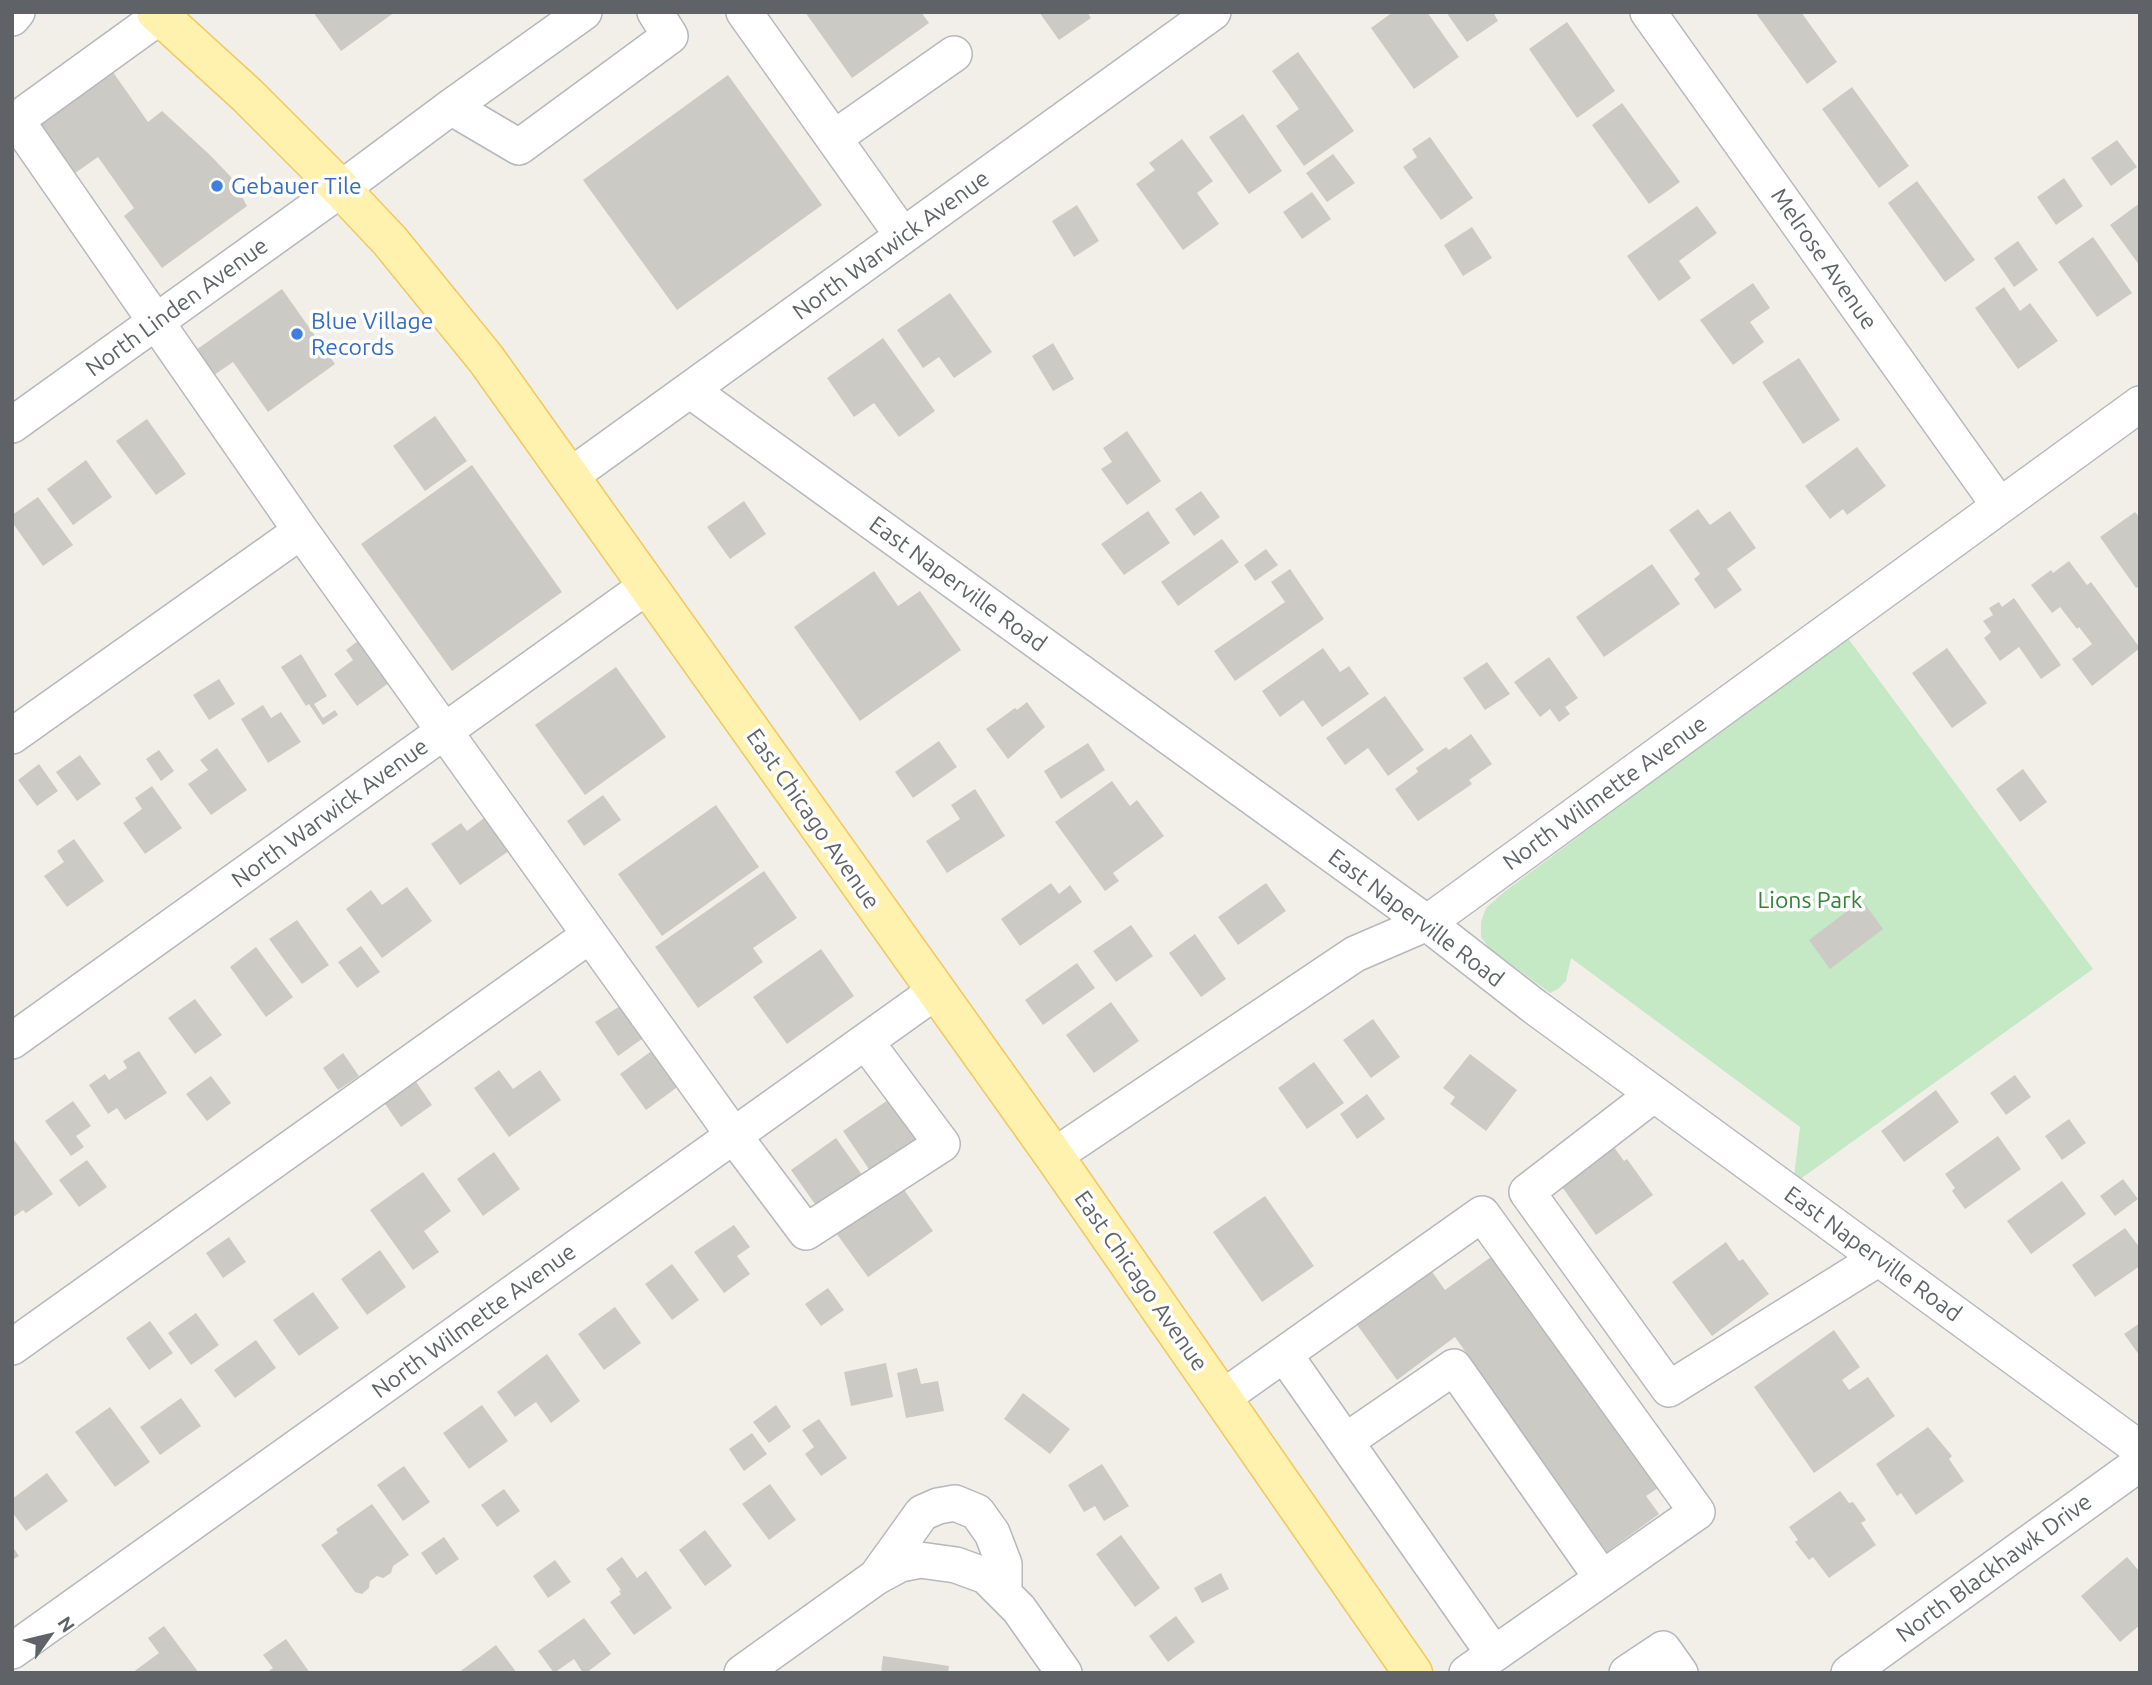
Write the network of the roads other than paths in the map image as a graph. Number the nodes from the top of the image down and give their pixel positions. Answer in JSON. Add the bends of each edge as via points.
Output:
{"nodes":[{"id":1,"x":17,"y":12,"type":"edge"},
{"id":2,"x":584,"y":12,"type":"edge"},
{"id":3,"x":654,"y":12,"type":"edge"},
{"id":4,"x":744,"y":12,"type":"edge"},
{"id":5,"x":1213,"y":12,"type":"edge"},
{"id":6,"x":1648,"y":12,"type":"edge"},
{"id":7,"x":158,"y":14,"type":"edge"},
{"id":8,"x":12,"y":18,"type":"edge"},
{"id":9,"x":954,"y":54,"type":"dead end"},
{"id":10,"x":451,"y":107,"type":"junction"},
{"id":11,"x":14,"y":121,"type":"edge"},
{"id":12,"x":834,"y":138,"type":"junction"},
{"id":13,"x":341,"y":189,"type":"junction"},
{"id":14,"x":902,"y":236,"type":"junction"},
{"id":15,"x":156,"y":321,"type":"junction"},
{"id":16,"x":690,"y":390,"type":"junction"},
{"id":17,"x":2140,"y":404,"type":"edge"},
{"id":18,"x":12,"y":425,"type":"edge"},
{"id":19,"x":569,"y":477,"type":"junction"},
{"id":20,"x":1999,"y":505,"type":"junction"},
{"id":21,"x":301,"y":531,"type":"junction"},
{"id":22,"x":647,"y":586,"type":"junction"},
{"id":23,"x":444,"y":732,"type":"junction"},
{"id":24,"x":12,"y":736,"type":"edge"},
{"id":25,"x":1427,"y":923,"type":"junction"},
{"id":26,"x":590,"y":935,"type":"junction"},
{"id":27,"x":936,"y":991,"type":"junction"},
{"id":28,"x":12,"y":1041,"type":"edge"},
{"id":29,"x":866,"y":1041,"type":"junction"},
{"id":30,"x":1654,"y":1094,"type":"junction"},
{"id":31,"x":734,"y":1136,"type":"junction"},
{"id":32,"x":1054,"y":1156,"type":"junction"},
{"id":33,"x":1879,"y":1258,"type":"junction"},
{"id":34,"x":12,"y":1347,"type":"edge"},
{"id":35,"x":1284,"y":1354,"type":"junction"},
{"id":36,"x":1222,"y":1398,"type":"junction"},
{"id":37,"x":1346,"y":1441,"type":"junction"},
{"id":38,"x":2140,"y":1449,"type":"edge"},
{"id":39,"x":2140,"y":1463,"type":"edge"},
{"id":40,"x":876,"y":1577,"type":"junction"},
{"id":41,"x":1602,"y":1578,"type":"junction"},
{"id":42,"x":1004,"y":1592,"type":"junction"},
{"id":43,"x":12,"y":1651,"type":"edge"},
{"id":44,"x":1480,"y":1663,"type":"edge"},
{"id":45,"x":742,"y":1673,"type":"edge"},
{"id":46,"x":1065,"y":1673,"type":"edge"},
{"id":47,"x":1413,"y":1673,"type":"edge"},
{"id":48,"x":1628,"y":1673,"type":"edge"},
{"id":49,"x":1680,"y":1673,"type":"edge"},
{"id":50,"x":1849,"y":1673,"type":"edge"}],
"edges":[{"from":1,"to":8,"type":"street"},
{"from":2,"to":10,"type":"street","name":"North Linden Avenue"},
{"from":3,"to":10,"type":"street","via":[[670,36],[519,147]]},
{"from":4,"to":12,"type":"street"},
{"from":5,"to":14,"type":"street","name":"North Warwick Avenue"},
{"from":6,"to":20,"type":"street","name":"Melrose Avenue"},
{"from":7,"to":11,"type":"street"},
{"from":7,"to":13,"type":"main road","name":"East Chicago Avenue","via":[[247,94]]},
{"from":9,"to":12,"type":"street"},
{"from":10,"to":13,"type":"street","name":"North Linden Avenue"},
{"from":11,"to":15,"type":"street"},
{"from":12,"to":14,"type":"street"},
{"from":13,"to":15,"type":"street","name":"North Linden Avenue"},
{"from":13,"to":19,"type":"main road","name":"East Chicago Avenue","via":[[486,359]]},
{"from":14,"to":16,"type":"street","name":"North Warwick Avenue"},
{"from":15,"to":18,"type":"street","name":"North Linden Avenue"},
{"from":15,"to":21,"type":"street"},
{"from":16,"to":19,"type":"street","name":"North Warwick Avenue"},
{"from":16,"to":25,"type":"street","name":"East Naperville Road"},
{"from":17,"to":20,"type":"street","name":"North Wilmette Avenue"},
{"from":19,"to":22,"type":"main road","name":"East Chicago Avenue"},
{"from":20,"to":25,"type":"street","name":"North Wilmette Avenue"},
{"from":21,"to":23,"type":"street"},
{"from":21,"to":24,"type":"street"},
{"from":22,"to":23,"type":"street","name":"North Warwick Avenue"},
{"from":22,"to":27,"type":"main road","name":"East Chicago Avenue"},
{"from":23,"to":26,"type":"street"},
{"from":23,"to":28,"type":"street","name":"North Warwick Avenue"},
{"from":25,"to":30,"type":"street","name":"East Naperville Road"},
{"from":25,"to":32,"type":"street","name":"North Wilmette Avenue","via":[[1355,954]]},
{"from":26,"to":31,"type":"street"},
{"from":26,"to":34,"type":"street"},
{"from":27,"to":29,"type":"street","name":"North Wilmette Avenue"},
{"from":27,"to":32,"type":"main road","name":"East Chicago Avenue"},
{"from":29,"to":31,"type":"street","name":"North Wilmette Avenue"},
{"from":29,"to":31,"type":"street","via":[[942,1144],[806,1232]]},
{"from":30,"to":33,"type":"street","name":"East Naperville Road"},
{"from":30,"to":33,"type":"street","via":[[1527,1192],[1669,1389]]},
{"from":31,"to":43,"type":"street","name":"North Wilmette Avenue"},
{"from":32,"to":36,"type":"main road","name":"East Chicago Avenue"},
{"from":33,"to":38,"type":"street","name":"East Naperville Road"},
{"from":35,"to":36,"type":"street"},
{"from":35,"to":37,"type":"street"},
{"from":35,"to":41,"type":"street","via":[[1482,1214],[1697,1512]]},
{"from":36,"to":47,"type":"main road","name":"East Chicago Avenue"},
{"from":37,"to":41,"type":"street","via":[[1454,1367]]},
{"from":37,"to":44,"type":"street"},
{"from":39,"to":50,"type":"street","name":"North Blackhawk Drive"},
{"from":40,"to":42,"type":"street","via":[[920,1560],[956,1565],[986,1576]]},
{"from":40,"to":42,"type":"street","via":[[922,1513],[955,1503],[977,1512],[992,1533],[1004,1564]]},
{"from":40,"to":45,"type":"street"},
{"from":41,"to":44,"type":"street"},
{"from":42,"to":46,"type":"street"},
{"from":48,"to":49,"type":"street","via":[[1663,1648]]}]}
